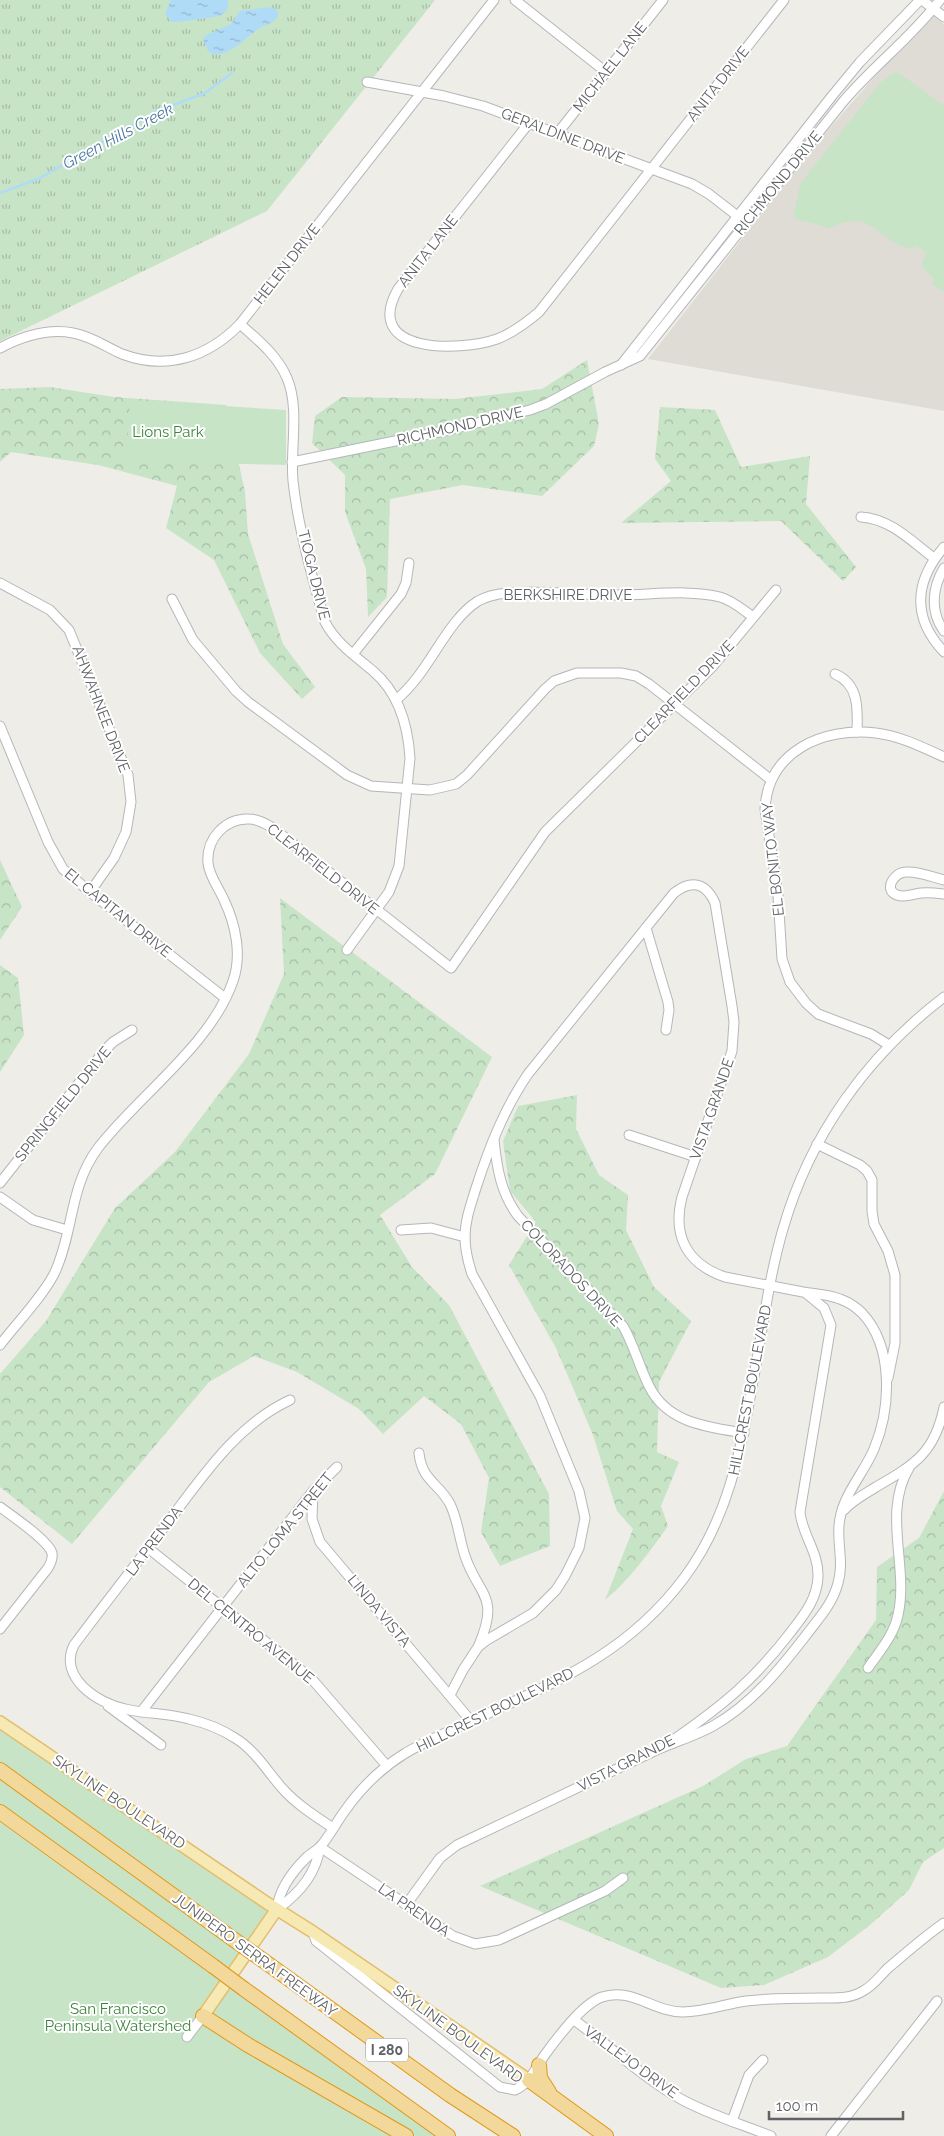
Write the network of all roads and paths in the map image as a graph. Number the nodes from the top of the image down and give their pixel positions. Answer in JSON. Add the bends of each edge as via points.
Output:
{"nodes":[{"id":1,"x":494,"y":0,"type":"edge"},
{"id":2,"x":515,"y":0,"type":"edge"},
{"id":3,"x":663,"y":0,"type":"edge"},
{"id":4,"x":784,"y":0,"type":"edge"},
{"id":5,"x":921,"y":0,"type":"edge"},
{"id":6,"x":940,"y":0,"type":"edge"},
{"id":7,"x":933,"y":9,"type":"junction"},
{"id":8,"x":944,"y":17,"type":"edge"},
{"id":9,"x":606,"y":72,"type":"junction"},
{"id":10,"x":367,"y":82,"type":"dead end"},
{"id":11,"x":422,"y":92,"type":"junction"},
{"id":12,"x":529,"y":123,"type":"junction"},
{"id":13,"x":557,"y":134,"type":"junction"},
{"id":14,"x":653,"y":170,"type":"junction"},
{"id":15,"x":737,"y":216,"type":"junction"},
{"id":16,"x":746,"y":223,"type":"junction"},
{"id":17,"x":240,"y":324,"type":"junction"},
{"id":18,"x":0,"y":348,"type":"edge"},
{"id":19,"x":620,"y":366,"type":"junction"},
{"id":20,"x":292,"y":462,"type":"junction"},
{"id":21,"x":861,"y":517,"type":"dead end"},
{"id":22,"x":944,"y":547,"type":"edge"},
{"id":23,"x":934,"y":558,"type":"junction"},
{"id":24,"x":409,"y":563,"type":"dead end"},
{"id":25,"x":944,"y":568,"type":"edge"},
{"id":26,"x":0,"y":583,"type":"edge"},
{"id":27,"x":776,"y":590,"type":"dead end"},
{"id":28,"x":172,"y":599,"type":"dead end"},
{"id":29,"x":753,"y":617,"type":"junction"},
{"id":30,"x":944,"y":632,"type":"edge"},
{"id":31,"x":944,"y":652,"type":"edge"},
{"id":32,"x":353,"y":654,"type":"junction"},
{"id":33,"x":835,"y":674,"type":"dead end"},
{"id":34,"x":396,"y":700,"type":"junction"},
{"id":35,"x":674,"y":704,"type":"junction"},
{"id":36,"x":0,"y":726,"type":"edge"},
{"id":37,"x":857,"y":732,"type":"junction"},
{"id":38,"x":944,"y":756,"type":"edge"},
{"id":39,"x":770,"y":779,"type":"junction"},
{"id":40,"x":407,"y":790,"type":"junction"},
{"id":41,"x":944,"y":880,"type":"edge"},
{"id":42,"x":90,"y":892,"type":"junction"},
{"id":43,"x":944,"y":894,"type":"edge"},
{"id":44,"x":376,"y":910,"type":"junction"},
{"id":45,"x":646,"y":928,"type":"junction"},
{"id":46,"x":346,"y":950,"type":"dead end"},
{"id":47,"x":944,"y":996,"type":"edge"},
{"id":48,"x":225,"y":998,"type":"junction"},
{"id":49,"x":132,"y":1030,"type":"dead end"},
{"id":50,"x":666,"y":1030,"type":"dead end"},
{"id":51,"x":888,"y":1045,"type":"junction"},
{"id":52,"x":629,"y":1135,"type":"dead end"},
{"id":53,"x":494,"y":1138,"type":"junction"},
{"id":54,"x":817,"y":1144,"type":"junction"},
{"id":55,"x":696,"y":1158,"type":"junction"},
{"id":56,"x":0,"y":1183,"type":"edge"},
{"id":57,"x":0,"y":1197,"type":"edge"},
{"id":58,"x":67,"y":1230,"type":"junction"},
{"id":59,"x":401,"y":1230,"type":"dead end"},
{"id":60,"x":465,"y":1237,"type":"junction"},
{"id":61,"x":770,"y":1285,"type":"junction"},
{"id":62,"x":805,"y":1292,"type":"junction"},
{"id":63,"x":0,"y":1345,"type":"edge"},
{"id":64,"x":886,"y":1386,"type":"junction"},
{"id":65,"x":290,"y":1400,"type":"dead end"},
{"id":66,"x":944,"y":1407,"type":"edge"},
{"id":67,"x":744,"y":1433,"type":"junction"},
{"id":68,"x":419,"y":1452,"type":"dead end"},
{"id":69,"x":336,"y":1467,"type":"dead end"},
{"id":70,"x":909,"y":1468,"type":"junction"},
{"id":71,"x":313,"y":1491,"type":"junction"},
{"id":72,"x":0,"y":1507,"type":"edge"},
{"id":73,"x":840,"y":1518,"type":"junction"},
{"id":74,"x":148,"y":1548,"type":"junction"},
{"id":75,"x":223,"y":1607,"type":"junction"},
{"id":76,"x":0,"y":1629,"type":"edge"},
{"id":77,"x":478,"y":1648,"type":"junction"},
{"id":78,"x":868,"y":1668,"type":"dead end"},
{"id":79,"x":450,"y":1695,"type":"junction"},
{"id":80,"x":99,"y":1698,"type":"junction"},
{"id":81,"x":141,"y":1712,"type":"junction"},
{"id":82,"x":471,"y":1721,"type":"junction"},
{"id":83,"x":0,"y":1722,"type":"edge"},
{"id":84,"x":161,"y":1746,"type":"dead end"},
{"id":85,"x":661,"y":1748,"type":"junction"},
{"id":86,"x":387,"y":1766,"type":"junction"},
{"id":87,"x":0,"y":1770,"type":"edge"},
{"id":88,"x":0,"y":1812,"type":"edge"},
{"id":89,"x":333,"y":1828,"type":"junction"},
{"id":90,"x":320,"y":1847,"type":"junction"},
{"id":91,"x":623,"y":1878,"type":"dead end"},
{"id":92,"x":406,"y":1905,"type":"junction"},
{"id":93,"x":277,"y":1909,"type":"junction"},
{"id":94,"x":944,"y":1922,"type":"edge"},
{"id":95,"x":313,"y":1932,"type":"junction"},
{"id":96,"x":937,"y":2001,"type":"dead end"},
{"id":97,"x":203,"y":2016,"type":"junction"},
{"id":98,"x":574,"y":2020,"type":"junction"},
{"id":99,"x":187,"y":2037,"type":"dead end"},
{"id":100,"x":763,"y":2060,"type":"dead end"},
{"id":101,"x":539,"y":2065,"type":"junction"},
{"id":102,"x":528,"y":2080,"type":"junction"},
{"id":103,"x":558,"y":2102,"type":"junction"},
{"id":104,"x":732,"y":2121,"type":"junction"},
{"id":105,"x":406,"y":2136,"type":"edge"},
{"id":106,"x":448,"y":2136,"type":"edge"},
{"id":107,"x":513,"y":2136,"type":"edge"},
{"id":108,"x":606,"y":2136,"type":"edge"},
{"id":109,"x":771,"y":2136,"type":"edge"},
{"id":110,"x":831,"y":2136,"type":"edge"}],
"edges":[{"from":1,"to":11,"type":"street","name":"HELEN DRIVE"},
{"from":2,"to":9,"type":"street"},
{"from":3,"to":9,"type":"street","name":"MICHAEL LANE"},
{"from":4,"to":14,"type":"street","name":"ANITA DRIVE"},
{"from":5,"to":7,"type":"street"},
{"from":5,"to":15,"type":"street","name":"RICHMOND DRIVE","via":[[846,78]]},
{"from":6,"to":7,"type":"street","name":"RICHMOND DRIVE"},
{"from":7,"to":8,"type":"street"},
{"from":7,"to":16,"type":"street","name":"RICHMOND DRIVE","via":[[854,88]]},
{"from":9,"to":13,"type":"street","name":"MICHAEL LANE"},
{"from":10,"to":11,"type":"street","name":"GERALDINE DRIVE"},
{"from":11,"to":12,"type":"street","name":"GERALDINE DRIVE","via":[[477,104]]},
{"from":11,"to":17,"type":"street","name":"HELEN DRIVE"},
{"from":12,"to":13,"type":"street","name":"GERALDINE DRIVE"},
{"from":12,"to":14,"type":"street","name":"ANITA LANE","via":[[392,298],[393,326],[408,341],[432,346],[480,343],[496,339],[527,323],[551,299]]},
{"from":13,"to":14,"type":"street","name":"GERALDINE DRIVE"},
{"from":14,"to":15,"type":"street","name":"GERALDINE DRIVE","via":[[701,189]]},
{"from":15,"to":16,"type":"street","name":"GERALDINE DRIVE"},
{"from":15,"to":19,"type":"street","name":"RICHMOND DRIVE"},
{"from":16,"to":19,"type":"street","name":"RICHMOND DRIVE","via":[[647,349]]},
{"from":17,"to":18,"type":"street","name":"HELEN DRIVE","via":[[212,348],[178,360],[140,359],[74,333],[39,333]]},
{"from":17,"to":20,"type":"street","name":"TIOGA DRIVE","via":[[271,352],[288,380],[293,407]]},
{"from":19,"to":20,"type":"street","name":"RICHMOND DRIVE","via":[[530,410]]},
{"from":20,"to":32,"type":"street","name":"TIOGA DRIVE","via":[[298,509],[324,622]]},
{"from":21,"to":23,"type":"street","via":[[892,525]]},
{"from":22,"to":23,"type":"street"},
{"from":23,"to":31,"type":"street","via":[[922,584],[921,609],[928,633]]},
{"from":24,"to":32,"type":"street","via":[[401,594]]},
{"from":25,"to":30,"type":"street","via":[[934,597],[936,617]]},
{"from":26,"to":42,"type":"street","name":"AHWAHNEE DRIVE","via":[[50,610],[69,630],[128,775],[131,802],[126,832],[114,858]]},
{"from":27,"to":29,"type":"street","name":"CLEARFIELD DRIVE"},
{"from":28,"to":40,"type":"street","via":[[193,640],[248,702],[353,778],[371,786]]},
{"from":29,"to":34,"type":"street","name":"BERKSHIRE DRIVE","via":[[723,598],[695,594],[494,595],[469,607],[458,618],[420,675]]},
{"from":29,"to":35,"type":"street","name":"CLEARFIELD DRIVE","via":[[713,666]]},
{"from":32,"to":34,"type":"street","name":"TIOGA DRIVE","via":[[376,673]]},
{"from":33,"to":37,"type":"street","via":[[849,682],[853,691],[858,711]]},
{"from":34,"to":40,"type":"street","name":"TIOGA DRIVE","via":[[407,727],[409,742]]},
{"from":35,"to":39,"type":"street"},
{"from":35,"to":40,"type":"street","via":[[636,676],[621,673],[564,676],[554,680],[456,784],[430,790]]},
{"from":35,"to":44,"type":"street","name":"CLEARFIELD DRIVE","via":[[545,832],[451,968]]},
{"from":36,"to":42,"type":"street","name":"EL CAPITAN DRIVE","via":[[55,857],[63,869]]},
{"from":37,"to":38,"type":"street","name":"EL BONITO WAY","via":[[895,737]]},
{"from":37,"to":39,"type":"street","name":"EL BONITO WAY","via":[[840,733],[807,744],[792,753]]},
{"from":39,"to":51,"type":"street","name":"EL BONITO WAY","via":[[765,809],[776,872],[780,946],[785,971],[797,993],[818,1014],[871,1034]]},
{"from":40,"to":44,"type":"street","name":"TIOGA DRIVE","via":[[399,866],[389,892]]},
{"from":41,"to":43,"type":"street","via":[[908,872],[895,876],[891,882],[891,888],[899,896]]},
{"from":42,"to":48,"type":"street","name":"EL CAPITAN DRIVE"},
{"from":44,"to":46,"type":"street","name":"TIOGA DRIVE"},
{"from":44,"to":48,"type":"street","name":"CLEARFIELD DRIVE","via":[[268,825],[250,819],[225,825],[215,834],[209,848],[208,863],[235,933],[237,966]]},
{"from":45,"to":50,"type":"street","via":[[668,1002]]},
{"from":45,"to":53,"type":"street","name":"VISTA GRANDE","via":[[528,1074]]},
{"from":45,"to":55,"type":"street","name":"VISTA GRANDE","via":[[683,886],[694,884],[704,887],[715,903],[734,1036],[728,1067]]},
{"from":47,"to":51,"type":"street","name":"HILLCREST BOULEVARD"},
{"from":48,"to":58,"type":"street","name":"CLEARFIELD DRIVE","via":[[190,1048],[98,1149],[80,1179]]},
{"from":49,"to":56,"type":"street","name":"SPRINGFIELD DRIVE","via":[[105,1050]]},
{"from":51,"to":54,"type":"street","name":"HILLCREST BOULEVARD","via":[[849,1092]]},
{"from":52,"to":55,"type":"street"},
{"from":53,"to":60,"type":"street","name":"VISTA GRANDE","via":[[469,1211]]},
{"from":53,"to":67,"type":"street","name":"COLORADOS DRIVE","via":[[501,1184],[511,1206],[623,1326],[656,1398],[688,1422]]},
{"from":54,"to":61,"type":"street","name":"HILLCREST BOULEVARD","via":[[792,1201]]},
{"from":54,"to":64,"type":"street","via":[[860,1165],[872,1180],[874,1224],[888,1251],[894,1275],[895,1343]]},
{"from":55,"to":61,"type":"street","name":"VISTA GRANDE","via":[[678,1211],[681,1237],[686,1248],[693,1258],[713,1273]]},
{"from":57,"to":58,"type":"street","via":[[33,1220]]},
{"from":58,"to":63,"type":"street","name":"CLEARFIELD DRIVE","via":[[54,1274]]},
{"from":59,"to":60,"type":"street","via":[[431,1228]]},
{"from":60,"to":77,"type":"street","name":"VISTA GRANDE","via":[[468,1262],[477,1286],[540,1396],[580,1491],[585,1518],[579,1548],[556,1590],[533,1613]]},
{"from":61,"to":62,"type":"street","name":"VISTA GRANDE"},
{"from":61,"to":67,"type":"street","name":"HILLCREST BOULEVARD"},
{"from":62,"to":64,"type":"street","via":[[840,1299],[851,1304],[869,1321],[880,1343]]},
{"from":62,"to":85,"type":"street","name":"VISTA GRANDE","via":[[824,1308],[831,1325],[800,1512],[817,1562],[815,1593],[806,1612],[753,1678],[722,1705]]},
{"from":64,"to":73,"type":"street","via":[[884,1412],[875,1447],[845,1502]]},
{"from":65,"to":74,"type":"street","name":"LA PRENDA","via":[[272,1409],[236,1439]]},
{"from":66,"to":70,"type":"street","via":[[936,1436],[920,1460]]},
{"from":67,"to":82,"type":"street","name":"HILLCREST BOULEVARD","via":[[733,1480],[716,1524],[685,1576],[655,1612],[595,1661]]},
{"from":68,"to":77,"type":"street","via":[[426,1476],[454,1512],[464,1554],[487,1601],[486,1623]]},
{"from":69,"to":71,"type":"street","name":"ALTO LOMA STREET"},
{"from":70,"to":73,"type":"street","via":[[853,1501]]},
{"from":70,"to":78,"type":"street","via":[[897,1499],[898,1616]]},
{"from":71,"to":75,"type":"street","name":"ALTO LOMA STREET"},
{"from":71,"to":79,"type":"street","name":"LINDA VISTA","via":[[312,1519],[320,1542]]},
{"from":72,"to":76,"type":"street","via":[[44,1542],[52,1554],[48,1568]]},
{"from":73,"to":85,"type":"street","via":[[840,1570],[835,1594],[791,1655],[763,1687],[730,1715],[713,1726]]},
{"from":74,"to":75,"type":"street","name":"DEL CENTRO AVENUE"},
{"from":74,"to":80,"type":"street","name":"LA PRENDA","via":[[70,1654],[72,1675]]},
{"from":75,"to":81,"type":"street","name":"ALTO LOMA STREET"},
{"from":75,"to":86,"type":"street","name":"DEL CENTRO AVENUE","via":[[311,1678]]},
{"from":77,"to":79,"type":"street","name":"VISTA GRANDE"},
{"from":79,"to":82,"type":"street","name":"LINDA VISTA"},
{"from":80,"to":81,"type":"street","name":"LA PRENDA","via":[[114,1706]]},
{"from":80,"to":84,"type":"street","name":"LA PRENDA"},
{"from":81,"to":89,"type":"street","name":"LA PRENDA","via":[[187,1718],[237,1739],[295,1801]]},
{"from":82,"to":86,"type":"street","name":"HILLCREST BOULEVARD","via":[[422,1744]]},
{"from":83,"to":93,"type":"main road","name":"SKYLINE BOULEVARD"},
{"from":85,"to":92,"type":"street","name":"VISTA GRANDE","via":[[457,1844],[440,1858]]},
{"from":86,"to":89,"type":"street","name":"HILLCREST BOULEVARD","via":[[353,1799]]},
{"from":87,"to":107,"type":"highway","name":"JUNIPERO SERRA FREEWAY","number":"I 280","bridge":true,"via":[[450,2095]]},
{"from":88,"to":106,"type":"highway","number":"I 280","bridge":true},
{"from":89,"to":90,"type":"street","name":"HILLCREST BOULEVARD"},
{"from":90,"to":92,"type":"street","name":"LA PRENDA"},
{"from":90,"to":93,"type":"street","name":"HILLCREST BOULEVARD","via":[[302,1862],[279,1894]]},
{"from":90,"to":93,"type":"street","name":"HILLCREST BOULEVARD","via":[[318,1861],[300,1890]]},
{"from":91,"to":92,"type":"street","name":"LA PRENDA","via":[[604,1891],[487,1943],[475,1944],[453,1936]]},
{"from":93,"to":95,"type":"main road","name":"SKYLINE BOULEVARD"},
{"from":93,"to":97,"type":"main road","name":"HILLCREST BOULEVARD"},
{"from":94,"to":98,"type":"street","via":[[873,1983],[853,1996],[745,2002],[680,2012],[633,1996],[616,1994],[590,2003]]},
{"from":95,"to":102,"type":"main road","name":"SKYLINE BOULEVARD"},
{"from":95,"to":102,"type":"street","name":"SKYLINE BOULEVARD","via":[[316,1941],[500,2087],[516,2090]]},
{"from":96,"to":110,"type":"street"},
{"from":97,"to":99,"type":"street"},
{"from":97,"to":105,"type":"highway"},
{"from":98,"to":101,"type":"street"},
{"from":98,"to":104,"type":"street","name":"VALLEJO DRIVE","via":[[665,2089]]},
{"from":100,"to":104,"type":"street","via":[[748,2075]]},
{"from":101,"to":102,"type":"street"},
{"from":101,"to":103,"type":"highway","via":[[540,2078]]},
{"from":102,"to":103,"type":"highway"},
{"from":103,"to":108,"type":"highway"},
{"from":104,"to":109,"type":"street","name":"VALLEJO DRIVE"}]}
